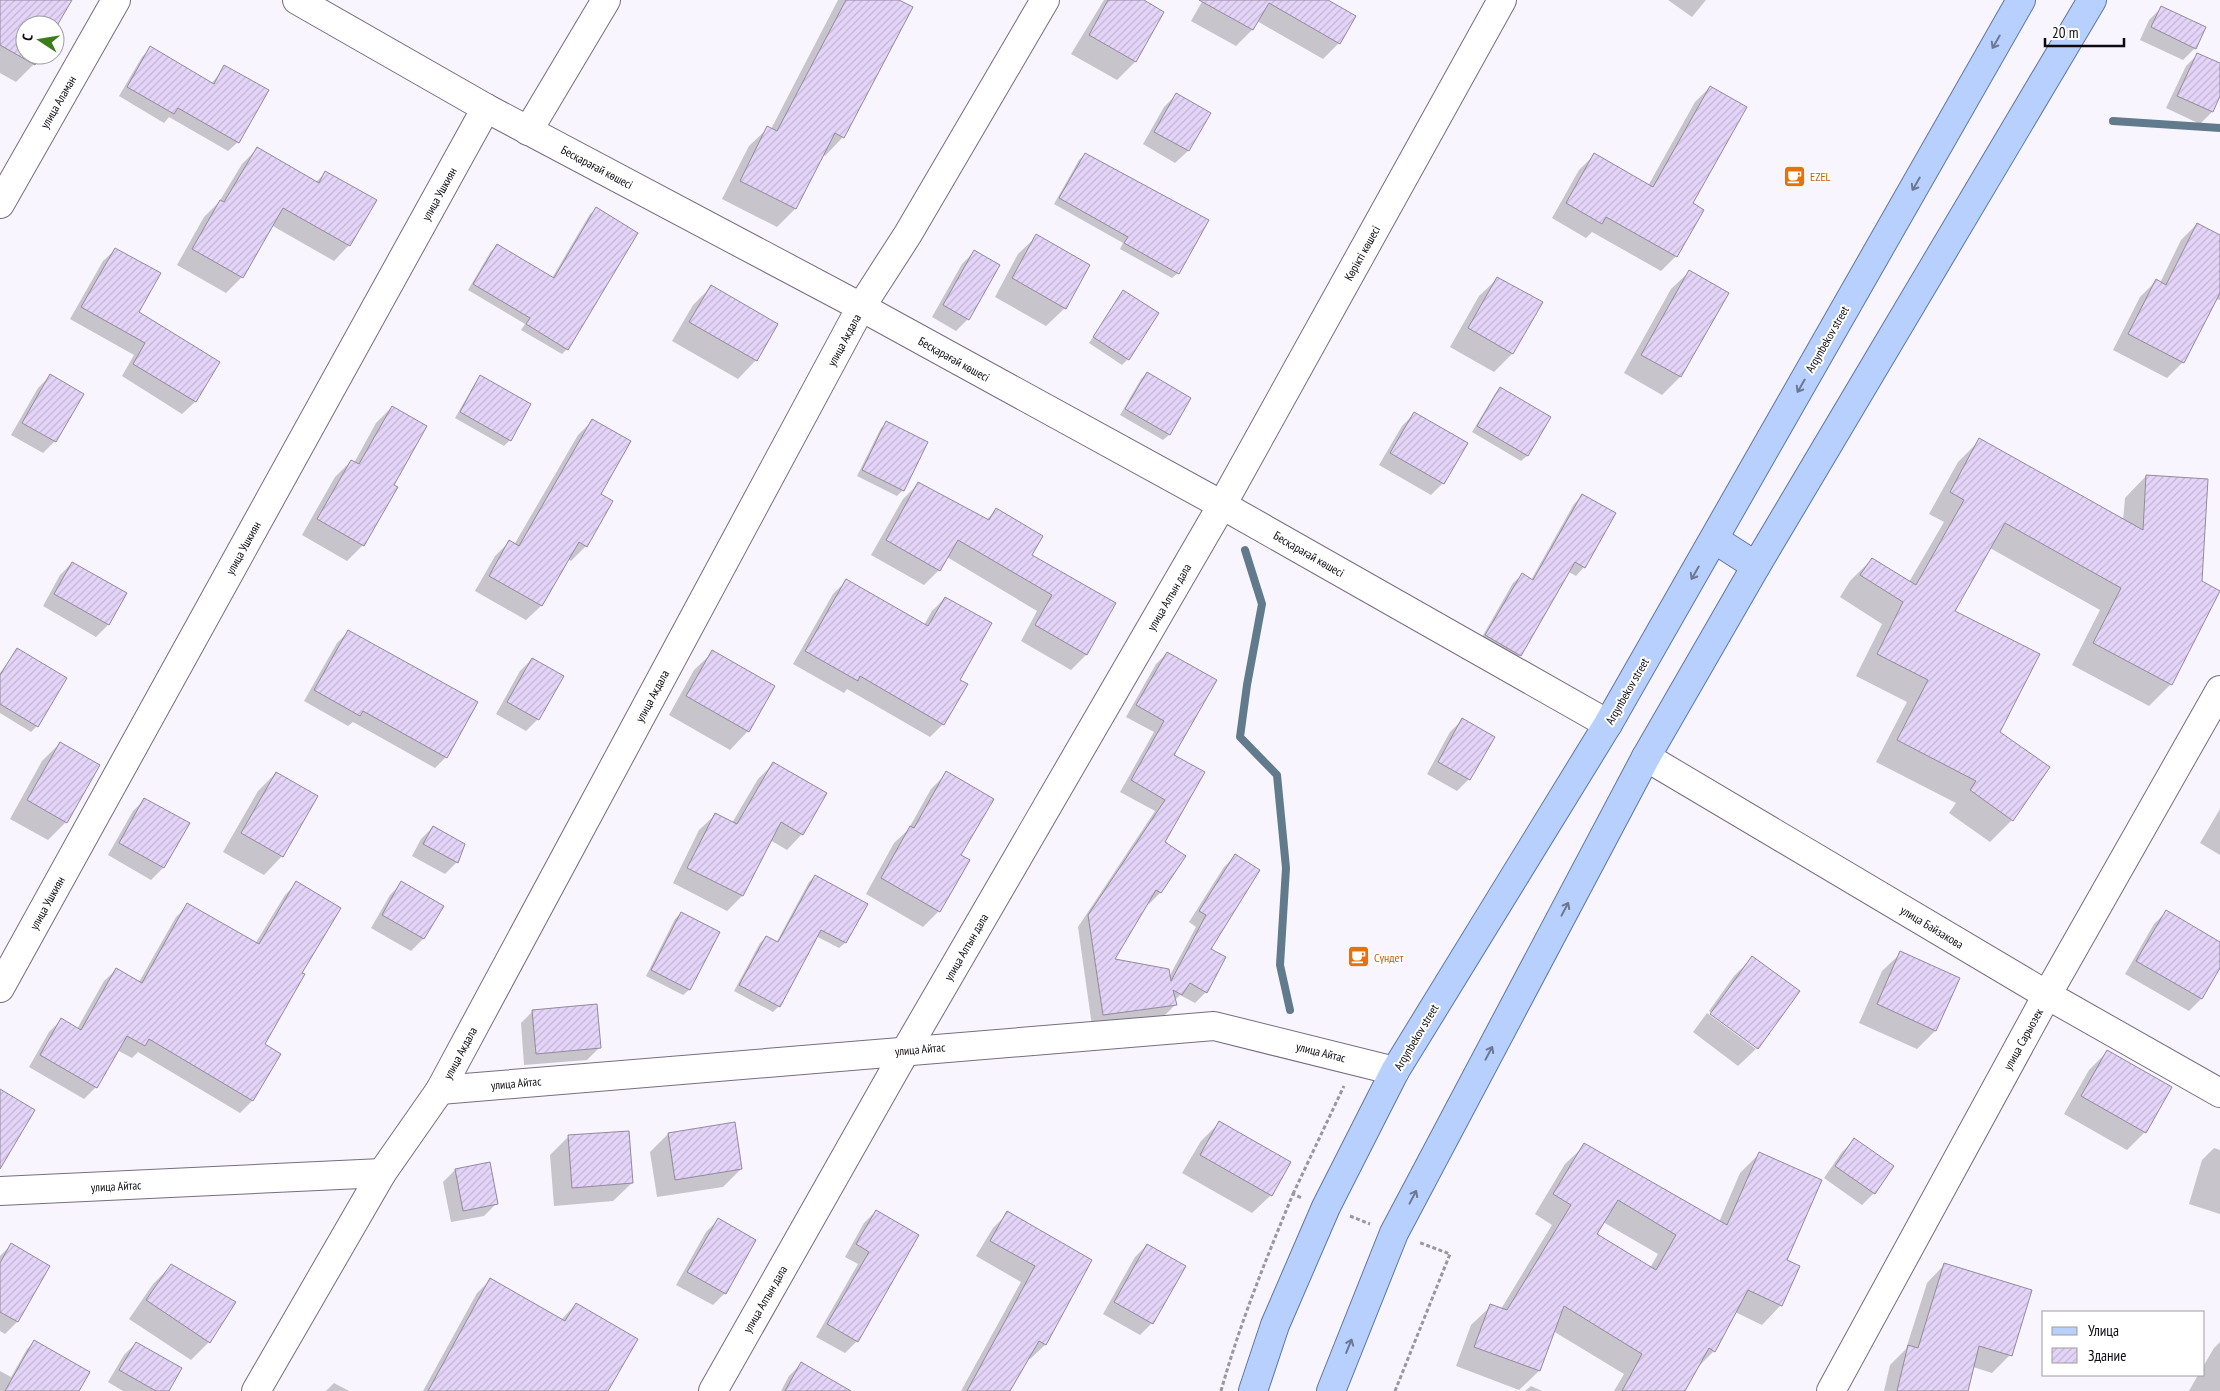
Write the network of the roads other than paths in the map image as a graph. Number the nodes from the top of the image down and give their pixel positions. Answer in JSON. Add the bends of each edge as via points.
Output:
{"nodes":[{"id":1,"x":116,"y":0,"type":"edge"},
{"id":2,"x":297,"y":0,"type":"edge"},
{"id":3,"x":606,"y":0,"type":"edge"},
{"id":4,"x":1045,"y":0,"type":"edge"},
{"id":5,"x":1502,"y":0,"type":"edge"},
{"id":6,"x":2020,"y":0,"type":"edge"},
{"id":7,"x":2092,"y":0,"type":"edge"},
{"id":8,"x":486,"y":108,"type":"junction"},
{"id":9,"x":528,"y":131,"type":"junction"},
{"id":10,"x":0,"y":204,"type":"edge"},
{"id":11,"x":861,"y":307,"type":"junction"},
{"id":12,"x":1222,"y":505,"type":"junction"},
{"id":13,"x":1714,"y":539,"type":"junction"},
{"id":14,"x":1756,"y":566,"type":"junction"},
{"id":15,"x":2220,"y":690,"type":"edge"},
{"id":16,"x":1608,"y":724,"type":"junction"},
{"id":17,"x":1646,"y":757,"type":"junction"},
{"id":18,"x":0,"y":988,"type":"edge"},
{"id":19,"x":2047,"y":995,"type":"junction"},
{"id":20,"x":906,"y":1050,"type":"junction"},
{"id":21,"x":1395,"y":1071,"type":"junction"},
{"id":22,"x":440,"y":1090,"type":"junction"},
{"id":23,"x":2220,"y":1093,"type":"edge"},
{"id":24,"x":382,"y":1173,"type":"junction"},
{"id":25,"x":0,"y":1192,"type":"edge"},
{"id":26,"x":256,"y":1391,"type":"edge"},
{"id":27,"x":713,"y":1391,"type":"edge"},
{"id":28,"x":1253,"y":1391,"type":"edge"},
{"id":29,"x":1331,"y":1391,"type":"edge"},
{"id":30,"x":1830,"y":1391,"type":"edge"}],
"edges":[{"from":1,"to":10,"type":"street","name":"улица Аламан"},
{"from":2,"to":8,"type":"street","name":"Бесқарағай көшесі"},
{"from":3,"to":9,"type":"street"},
{"from":4,"to":11,"type":"street","name":"улица Акдала","via":[[908,234]]},
{"from":5,"to":12,"type":"street","name":"Көрікті көшесі"},
{"from":6,"to":13,"type":"main road","name":"Arqynbekov street","one_way":true},
{"from":7,"to":14,"type":"main road"},
{"from":8,"to":9,"type":"street","name":"Бесқарағай көшесі"},
{"from":8,"to":18,"type":"street","name":"улица Ушкиян"},
{"from":9,"to":11,"type":"street","name":"Бесқарағай көшесі"},
{"from":11,"to":12,"type":"street","name":"Бесқарағай көшесі"},
{"from":11,"to":22,"type":"street","name":"улица Акдала"},
{"from":12,"to":16,"type":"street","name":"Бесқарағай көшесі"},
{"from":12,"to":20,"type":"street","name":"улица Алтын дала"},
{"from":13,"to":14,"type":"main road"},
{"from":13,"to":16,"type":"main road","name":"Arqynbekov street","one_way":true},
{"from":14,"to":17,"type":"main road"},
{"from":15,"to":19,"type":"street","name":"улица Сарыозек"},
{"from":16,"to":21,"type":"main road","name":"Arqynbekov street"},
{"from":17,"to":19,"type":"street","name":"улица Байзакова"},
{"from":29,"to":17,"type":"main road","one_way":true,"via":[[1394,1232]]},
{"from":19,"to":23,"type":"street","name":"улица Байзакова"},
{"from":19,"to":30,"type":"street","name":"улица Сарыозек"},
{"from":20,"to":21,"type":"street","name":"улица Айтас","via":[[1214,1026]]},
{"from":20,"to":22,"type":"street","name":"улица Айтас"},
{"from":20,"to":27,"type":"street","name":"улица Алтын дала"},
{"from":21,"to":28,"type":"main road","name":"Arqynbekov street","via":[[1326,1207],[1274,1325]]},
{"from":22,"to":24,"type":"street","name":"улица Акдала"},
{"from":24,"to":25,"type":"street","name":"улица Айтас"},
{"from":24,"to":26,"type":"street","name":"улица Акдала"}]}
